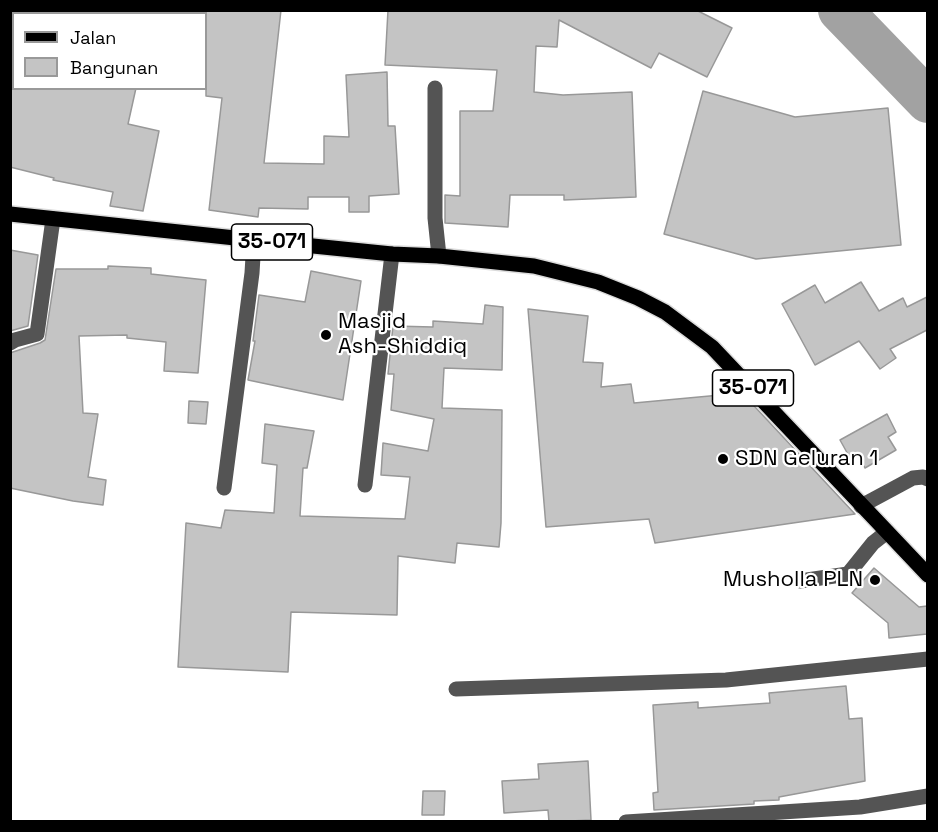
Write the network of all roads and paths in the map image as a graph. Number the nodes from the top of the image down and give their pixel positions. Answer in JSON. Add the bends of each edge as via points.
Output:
{"nodes":[{"id":1,"x":435,"y":88,"type":"dead end"},
{"id":2,"x":10,"y":214,"type":"edge"},
{"id":3,"x":54,"y":219,"type":"junction"},
{"id":4,"x":254,"y":240,"type":"junction"},
{"id":5,"x":392,"y":254,"type":"junction"},
{"id":6,"x":439,"y":256,"type":"junction"},
{"id":7,"x":10,"y":343,"type":"edge"},
{"id":8,"x":927,"y":479,"type":"edge"},
{"id":9,"x":365,"y":485,"type":"dead end"},
{"id":10,"x":224,"y":488,"type":"dead end"},
{"id":11,"x":861,"y":506,"type":"junction"},
{"id":12,"x":887,"y":532,"type":"junction"},
{"id":13,"x":927,"y":575,"type":"edge"},
{"id":14,"x":800,"y":581,"type":"dead end"},
{"id":15,"x":927,"y":659,"type":"edge"},
{"id":16,"x":456,"y":689,"type":"dead end"},
{"id":17,"x":927,"y":796,"type":"edge"},
{"id":18,"x":817,"y":816,"type":"edge"},
{"id":19,"x":626,"y":822,"type":"edge"}],
"edges":[{"from":1,"to":6,"type":"street","via":[[435,218]]},
{"from":2,"to":3,"type":"main road","number":"35-071"},
{"from":3,"to":4,"type":"main road","number":"35-071"},
{"from":3,"to":7,"type":"street","via":[[36,334]]},
{"from":4,"to":5,"type":"main road","number":"35-071"},
{"from":4,"to":10,"type":"street"},
{"from":5,"to":6,"type":"main road","number":"35-071"},
{"from":5,"to":9,"type":"street"},
{"from":6,"to":11,"type":"main road","number":"35-071","via":[[534,266],[597,282],[665,312],[712,347],[750,384]]},
{"from":8,"to":11,"type":"street","via":[[913,478]]},
{"from":11,"to":12,"type":"main road","number":"35-071"},
{"from":12,"to":13,"type":"main road","number":"35-071"},
{"from":12,"to":14,"type":"street","via":[[848,574]]},
{"from":15,"to":16,"type":"street","via":[[726,680]]},
{"from":17,"to":18,"type":"street"},
{"from":18,"to":19,"type":"street"}]}
